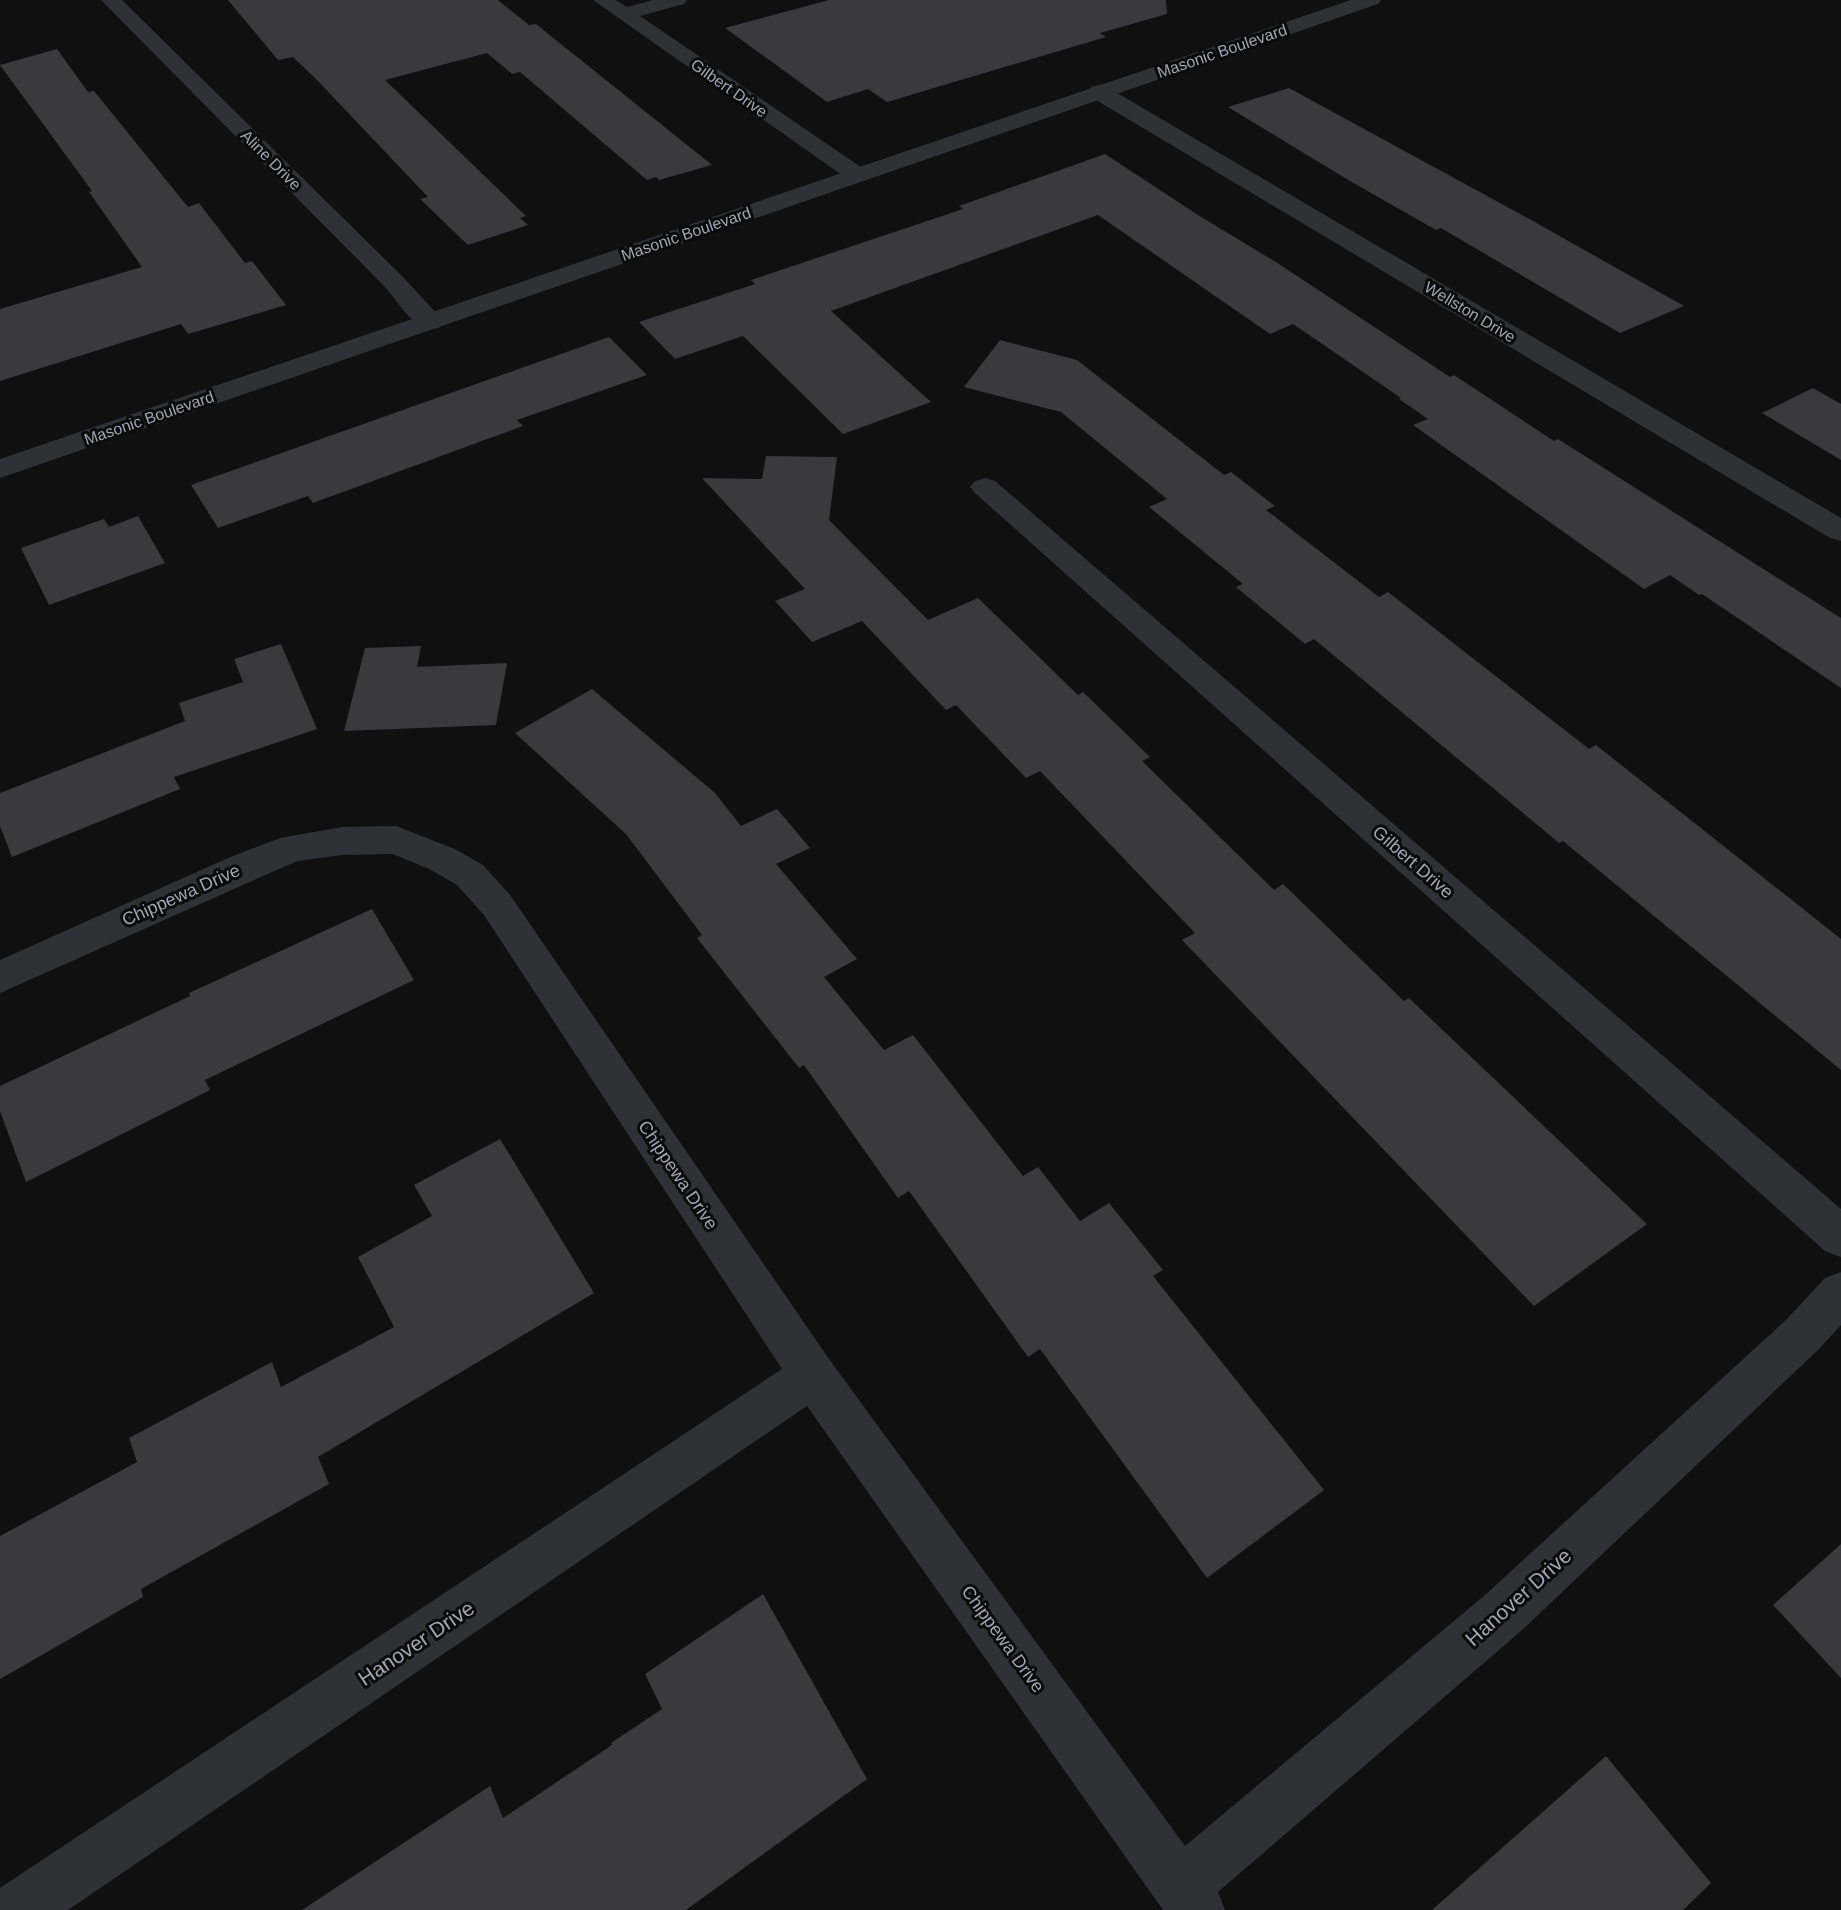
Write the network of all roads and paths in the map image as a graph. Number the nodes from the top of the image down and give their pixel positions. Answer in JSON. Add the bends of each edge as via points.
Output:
{"nodes":[{"id":1,"x":111,"y":0,"type":"edge"},
{"id":2,"x":603,"y":0,"type":"edge"},
{"id":3,"x":677,"y":0,"type":"edge"},
{"id":4,"x":1371,"y":0,"type":"edge"},
{"id":5,"x":624,"y":14,"type":"junction"},
{"id":6,"x":1099,"y":92,"type":"junction"},
{"id":7,"x":857,"y":175,"type":"junction"},
{"id":8,"x":430,"y":322,"type":"junction"},
{"id":9,"x":0,"y":469,"type":"edge"},
{"id":10,"x":985,"y":487,"type":"dead end"},
{"id":11,"x":1841,"y":531,"type":"edge"},
{"id":12,"x":0,"y":977,"type":"edge"},
{"id":13,"x":1841,"y":1237,"type":"edge"},
{"id":14,"x":1841,"y":1293,"type":"edge"},
{"id":15,"x":813,"y":1375,"type":"junction"},
{"id":16,"x":1189,"y":1898,"type":"edge"},
{"id":17,"x":18,"y":1910,"type":"edge"}],
"edges":[{"from":1,"to":8,"type":"street","name":"Aline Drive"},
{"from":2,"to":5,"type":"street","name":"Gilbert Drive"},
{"from":3,"to":5,"type":"street"},
{"from":4,"to":6,"type":"street","name":"Masonic Boulevard"},
{"from":5,"to":7,"type":"street","name":"Gilbert Drive"},
{"from":6,"to":7,"type":"street","name":"Masonic Boulevard"},
{"from":6,"to":11,"type":"street","name":"Wellston Drive"},
{"from":7,"to":8,"type":"street","name":"Masonic Boulevard"},
{"from":8,"to":9,"type":"street","name":"Masonic Boulevard"},
{"from":10,"to":13,"type":"street","name":"Gilbert Drive"},
{"from":12,"to":15,"type":"street","name":"Chippewa Drive","via":[[293,848],[396,840],[442,859],[470,876],[497,905]]},
{"from":14,"to":16,"type":"street","name":"Hanover Drive","via":[[1503,1613]]},
{"from":15,"to":16,"type":"street","name":"Chippewa Drive"},
{"from":15,"to":17,"type":"street","name":"Hanover Drive"}]}
